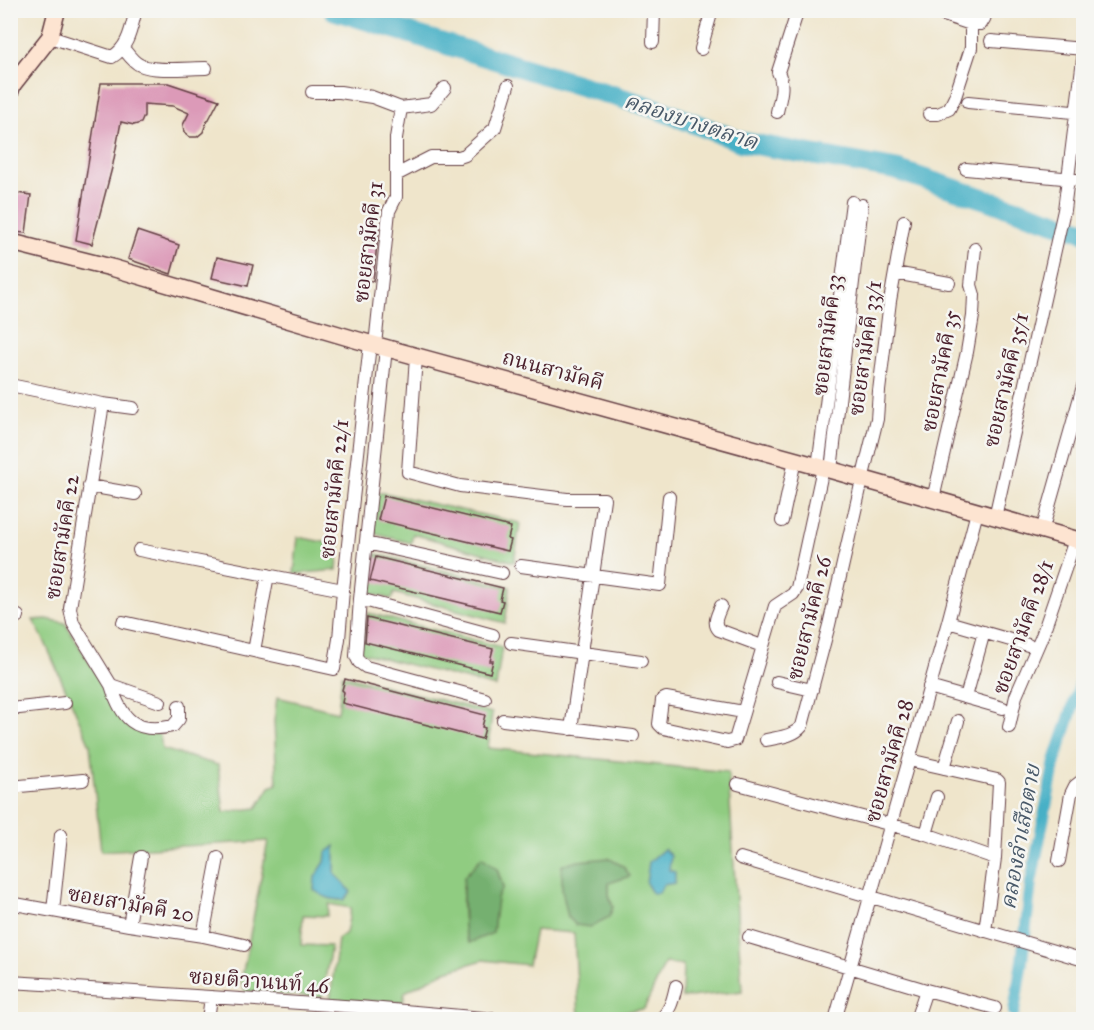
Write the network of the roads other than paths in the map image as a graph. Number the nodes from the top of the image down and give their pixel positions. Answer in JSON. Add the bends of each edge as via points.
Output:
{"nodes":[{"id":1,"x":57,"y":10,"type":"edge"},
{"id":2,"x":136,"y":10,"type":"edge"},
{"id":3,"x":654,"y":10,"type":"edge"},
{"id":4,"x":712,"y":10,"type":"edge"},
{"id":5,"x":798,"y":10,"type":"edge"},
{"id":6,"x":928,"y":10,"type":"edge"},
{"id":7,"x":987,"y":10,"type":"edge"},
{"id":8,"x":971,"y":24,"type":"junction"},
{"id":9,"x":50,"y":37,"type":"junction"},
{"id":10,"x":991,"y":41,"type":"dead end"},
{"id":11,"x":653,"y":42,"type":"dead end"},
{"id":12,"x":123,"y":48,"type":"junction"},
{"id":13,"x":701,"y":49,"type":"dead end"},
{"id":14,"x":1083,"y":50,"type":"edge"},
{"id":15,"x":206,"y":68,"type":"dead end"},
{"id":16,"x":508,"y":86,"type":"dead end"},
{"id":17,"x":445,"y":88,"type":"dead end"},
{"id":18,"x":10,"y":92,"type":"edge"},
{"id":19,"x":312,"y":92,"type":"dead end"},
{"id":20,"x":968,"y":102,"type":"dead end"},
{"id":21,"x":401,"y":108,"type":"junction"},
{"id":22,"x":777,"y":112,"type":"dead end"},
{"id":23,"x":1080,"y":112,"type":"edge"},
{"id":24,"x":929,"y":114,"type":"dead end"},
{"id":25,"x":966,"y":169,"type":"dead end"},
{"id":26,"x":396,"y":175,"type":"junction"},
{"id":27,"x":1068,"y":178,"type":"junction"},
{"id":28,"x":1083,"y":180,"type":"edge"},
{"id":29,"x":857,"y":203,"type":"dead end"},
{"id":30,"x":904,"y":221,"type":"dead end"},
{"id":31,"x":10,"y":242,"type":"edge"},
{"id":32,"x":975,"y":249,"type":"dead end"},
{"id":33,"x":895,"y":273,"type":"junction"},
{"id":34,"x":950,"y":283,"type":"dead end"},
{"id":35,"x":377,"y":346,"type":"junction"},
{"id":36,"x":416,"y":357,"type":"junction"},
{"id":37,"x":1083,"y":383,"type":"edge"},
{"id":38,"x":10,"y":385,"type":"edge"},
{"id":39,"x":103,"y":404,"type":"junction"},
{"id":40,"x":134,"y":408,"type":"dead end"},
{"id":41,"x":795,"y":460,"type":"junction"},
{"id":42,"x":824,"y":468,"type":"junction"},
{"id":43,"x":862,"y":480,"type":"junction"},
{"id":44,"x":90,"y":486,"type":"junction"},
{"id":45,"x":135,"y":494,"type":"dead end"},
{"id":46,"x":669,"y":497,"type":"dead end"},
{"id":47,"x":933,"y":499,"type":"junction"},
{"id":48,"x":978,"y":512,"type":"junction"},
{"id":49,"x":995,"y":517,"type":"junction"},
{"id":50,"x":782,"y":521,"type":"dead end"},
{"id":51,"x":1042,"y":531,"type":"junction"},
{"id":52,"x":1079,"y":541,"type":"edge"},
{"id":53,"x":366,"y":543,"type":"junction"},
{"id":54,"x":139,"y":550,"type":"dead end"},
{"id":55,"x":521,"y":566,"type":"dead end"},
{"id":56,"x":502,"y":573,"type":"dead end"},
{"id":57,"x":268,"y":575,"type":"junction"},
{"id":58,"x":593,"y":576,"type":"junction"},
{"id":59,"x":343,"y":590,"type":"junction"},
{"id":60,"x":360,"y":599,"type":"junction"},
{"id":61,"x":721,"y":606,"type":"dead end"},
{"id":62,"x":123,"y":622,"type":"dead end"},
{"id":63,"x":948,"y":622,"type":"junction"},
{"id":64,"x":984,"y":632,"type":"junction"},
{"id":65,"x":493,"y":634,"type":"dead end"},
{"id":66,"x":511,"y":643,"type":"dead end"},
{"id":67,"x":1028,"y":645,"type":"dead end"},
{"id":68,"x":762,"y":646,"type":"junction"},
{"id":69,"x":254,"y":651,"type":"junction"},
{"id":70,"x":582,"y":653,"type":"junction"},
{"id":71,"x":641,"y":661,"type":"dead end"},
{"id":72,"x":777,"y":682,"type":"dead end"},
{"id":73,"x":111,"y":685,"type":"junction"},
{"id":74,"x":929,"y":687,"type":"junction"},
{"id":75,"x":812,"y":690,"type":"junction"},
{"id":76,"x":966,"y":697,"type":"junction"},
{"id":77,"x":485,"y":699,"type":"dead end"},
{"id":78,"x":160,"y":702,"type":"dead end"},
{"id":79,"x":66,"y":703,"type":"dead end"},
{"id":80,"x":179,"y":706,"type":"dead end"},
{"id":81,"x":1003,"y":708,"type":"dead end"},
{"id":82,"x":10,"y":709,"type":"edge"},
{"id":83,"x":742,"y":712,"type":"junction"},
{"id":84,"x":503,"y":720,"type":"dead end"},
{"id":85,"x":958,"y":721,"type":"dead end"},
{"id":86,"x":1009,"y":727,"type":"dead end"},
{"id":87,"x":571,"y":729,"type":"junction"},
{"id":88,"x":633,"y":736,"type":"dead end"},
{"id":89,"x":766,"y":740,"type":"dead end"},
{"id":90,"x":909,"y":760,"type":"junction"},
{"id":91,"x":944,"y":768,"type":"junction"},
{"id":92,"x":1083,"y":779,"type":"edge"},
{"id":93,"x":83,"y":780,"type":"dead end"},
{"id":94,"x":738,"y":784,"type":"dead end"},
{"id":95,"x":10,"y":787,"type":"edge"},
{"id":96,"x":937,"y":797,"type":"dead end"},
{"id":97,"x":891,"y":825,"type":"junction"},
{"id":98,"x":926,"y":834,"type":"junction"},
{"id":99,"x":62,"y":835,"type":"dead end"},
{"id":100,"x":141,"y":857,"type":"dead end"},
{"id":101,"x":218,"y":858,"type":"dead end"},
{"id":102,"x":740,"y":858,"type":"dead end"},
{"id":103,"x":995,"y":858,"type":"junction"},
{"id":104,"x":1059,"y":861,"type":"dead end"},
{"id":105,"x":871,"y":897,"type":"junction"},
{"id":106,"x":10,"y":903,"type":"edge"},
{"id":107,"x":53,"y":910,"type":"junction"},
{"id":108,"x":129,"y":925,"type":"junction"},
{"id":109,"x":985,"y":931,"type":"junction"},
{"id":110,"x":202,"y":936,"type":"junction"},
{"id":111,"x":749,"y":937,"type":"dead end"},
{"id":112,"x":244,"y":945,"type":"dead end"},
{"id":113,"x":1083,"y":957,"type":"edge"},
{"id":114,"x":850,"y":968,"type":"junction"},
{"id":115,"x":10,"y":982,"type":"edge"},
{"id":116,"x":676,"y":986,"type":"dead end"},
{"id":117,"x":926,"y":990,"type":"junction"},
{"id":118,"x":211,"y":997,"type":"junction"},
{"id":119,"x":995,"y":1008,"type":"dead end"},
{"id":120,"x":358,"y":1013,"type":"edge"},
{"id":121,"x":208,"y":1020,"type":"edge"},
{"id":122,"x":506,"y":1020,"type":"edge"},
{"id":123,"x":660,"y":1020,"type":"edge"},
{"id":124,"x":835,"y":1020,"type":"edge"},
{"id":125,"x":916,"y":1020,"type":"edge"}],
"edges":[{"from":1,"to":9,"type":"main road"},
{"from":2,"to":12,"type":"street"},
{"from":3,"to":11,"type":"street"},
{"from":4,"to":13,"type":"street"},
{"from":5,"to":22,"type":"street","via":[[778,72],[782,87]]},
{"from":6,"to":8,"type":"street"},
{"from":7,"to":8,"type":"street","via":[[981,24]]},
{"from":8,"to":24,"type":"street","via":[[970,48],[956,98],[949,110]]},
{"from":9,"to":12,"type":"street","via":[[112,57]]},
{"from":9,"to":18,"type":"main road"},
{"from":10,"to":14,"type":"street"},
{"from":12,"to":15,"type":"street","via":[[139,65]]},
{"from":14,"to":23,"type":"street","name":"ซอยสามัคคี 35/1"},
{"from":16,"to":26,"type":"street","via":[[495,128],[465,155],[431,157]]},
{"from":17,"to":21,"type":"street","via":[[431,104]]},
{"from":19,"to":21,"type":"street","via":[[372,97]]},
{"from":20,"to":23,"type":"street"},
{"from":21,"to":26,"type":"street","name":"ซอยสามัคคี 31"},
{"from":23,"to":27,"type":"street","name":"ซอยสามัคคี 35/1"},
{"from":25,"to":27,"type":"street"},
{"from":26,"to":35,"type":"street","name":"ซอยสามัคคี 31"},
{"from":27,"to":28,"type":"street"},
{"from":27,"to":49,"type":"street","name":"ซอยสามัคคี 35/1"},
{"from":29,"to":42,"type":"street"},
{"from":30,"to":33,"type":"street","name":"ซอยสามัคคี 33/1"},
{"from":31,"to":35,"type":"main road","name":"ถนนสามัคคี","via":[[113,268]]},
{"from":32,"to":47,"type":"street","name":"ซอยสามัคคี 35","via":[[973,316],[967,352]]},
{"from":33,"to":34,"type":"street"},
{"from":33,"to":43,"type":"street","name":"ซอยสามัคคี 33/1","via":[[877,419]]},
{"from":35,"to":36,"type":"main road","name":"ถนนสามัคคี"},
{"from":35,"to":53,"type":"street"},
{"from":35,"to":59,"type":"street","name":"ซอยสามัคคี 22/1"},
{"from":36,"to":41,"type":"main road","name":"ถนนสามัคคี"},
{"from":36,"to":58,"type":"street","via":[[408,471],[460,486],[567,499],[604,499]]},
{"from":37,"to":51,"type":"street"},
{"from":38,"to":39,"type":"street"},
{"from":39,"to":40,"type":"street"},
{"from":39,"to":44,"type":"street","name":"ซอยสามัคคี 22"},
{"from":41,"to":42,"type":"main road","name":"ถนนสามัคคี"},
{"from":41,"to":50,"type":"street"},
{"from":42,"to":43,"type":"main road","name":"ถนนสามัคคี"},
{"from":42,"to":68,"type":"street","via":[[797,588],[775,606]]},
{"from":43,"to":47,"type":"main road","name":"ถนนสามัคคี"},
{"from":43,"to":75,"type":"street","name":"ซอยสามัคคี 26"},
{"from":44,"to":45,"type":"street"},
{"from":44,"to":73,"type":"street","name":"ซอยสามัคคี 22","via":[[69,608],[73,623]]},
{"from":46,"to":58,"type":"street","via":[[660,585]]},
{"from":47,"to":48,"type":"main road","name":"ถนนสามัคคี"},
{"from":48,"to":49,"type":"main road","name":"ถนนสามัคคี"},
{"from":48,"to":63,"type":"street","name":"ซอยสามัคคี 28"},
{"from":49,"to":51,"type":"main road","name":"ถนนสามัคคี"},
{"from":51,"to":52,"type":"main road","name":"ถนนสามัคคี"},
{"from":52,"to":86,"type":"street","name":"ซอยสามัคคี 28/1","via":[[1016,696]]},
{"from":53,"to":56,"type":"street"},
{"from":53,"to":60,"type":"street"},
{"from":54,"to":57,"type":"street"},
{"from":55,"to":58,"type":"street"},
{"from":57,"to":59,"type":"street"},
{"from":57,"to":69,"type":"street"},
{"from":58,"to":70,"type":"street"},
{"from":59,"to":69,"type":"street","name":"ซอยสามัคคี 22/1","via":[[334,669]]},
{"from":60,"to":65,"type":"street"},
{"from":60,"to":77,"type":"street","via":[[356,656],[359,662]]},
{"from":61,"to":68,"type":"street","via":[[715,622],[719,630]]},
{"from":62,"to":69,"type":"street"},
{"from":63,"to":64,"type":"street"},
{"from":63,"to":74,"type":"street","name":"ซอยสามัคคี 28"},
{"from":64,"to":67,"type":"street"},
{"from":64,"to":76,"type":"street"},
{"from":66,"to":70,"type":"street"},
{"from":68,"to":83,"type":"street"},
{"from":70,"to":71,"type":"street"},
{"from":70,"to":87,"type":"street"},
{"from":72,"to":75,"type":"street"},
{"from":73,"to":78,"type":"street"},
{"from":73,"to":80,"type":"street","name":"ซอยสามัคคี 22","via":[[122,711],[138,725],[154,729],[173,726]]},
{"from":74,"to":76,"type":"street"},
{"from":74,"to":90,"type":"street","name":"ซอยสามัคคี 28"},
{"from":75,"to":89,"type":"street","name":"ซอยสามัคคี 26","via":[[799,730]]},
{"from":76,"to":81,"type":"street"},
{"from":79,"to":82,"type":"street"},
{"from":83,"to":83,"type":"street","via":[[735,740],[728,742],[658,724],[662,700],[666,698]]},
{"from":84,"to":87,"type":"street"},
{"from":85,"to":91,"type":"street"},
{"from":87,"to":88,"type":"street"},
{"from":90,"to":91,"type":"street"},
{"from":90,"to":97,"type":"street","name":"ซอยสามัคคี 28"},
{"from":91,"to":103,"type":"street","via":[[999,782]]},
{"from":92,"to":104,"type":"street","via":[[1071,794]]},
{"from":93,"to":95,"type":"street"},
{"from":94,"to":97,"type":"street"},
{"from":96,"to":98,"type":"street"},
{"from":97,"to":98,"type":"street"},
{"from":97,"to":105,"type":"street","name":"ซอยสามัคคี 28"},
{"from":98,"to":103,"type":"street"},
{"from":99,"to":107,"type":"street"},
{"from":100,"to":108,"type":"street"},
{"from":101,"to":110,"type":"street"},
{"from":102,"to":105,"type":"street"},
{"from":103,"to":109,"type":"street"},
{"from":105,"to":109,"type":"street"},
{"from":105,"to":114,"type":"street","name":"ซอยสามัคคี 28"},
{"from":106,"to":107,"type":"street","name":"ซอยสามัคคี 20"},
{"from":107,"to":108,"type":"street","name":"ซอยสามัคคี 20"},
{"from":108,"to":110,"type":"street","name":"ซอยสามัคคี 20"},
{"from":109,"to":113,"type":"street"},
{"from":110,"to":112,"type":"street","name":"ซอยสามัคคี 20"},
{"from":111,"to":114,"type":"street"},
{"from":114,"to":117,"type":"street"},
{"from":114,"to":124,"type":"street","name":"ซอยสามัคคี 28"},
{"from":115,"to":118,"type":"street","name":"ซอยติวานนท์ 46"},
{"from":116,"to":123,"type":"street","via":[[672,1006]]},
{"from":117,"to":119,"type":"street"},
{"from":117,"to":125,"type":"street"},
{"from":118,"to":120,"type":"street","name":"ซอยติวานนท์ 46"},
{"from":118,"to":121,"type":"street"},
{"from":120,"to":122,"type":"street","name":"ซอยติวานนท์ 46"}]}
